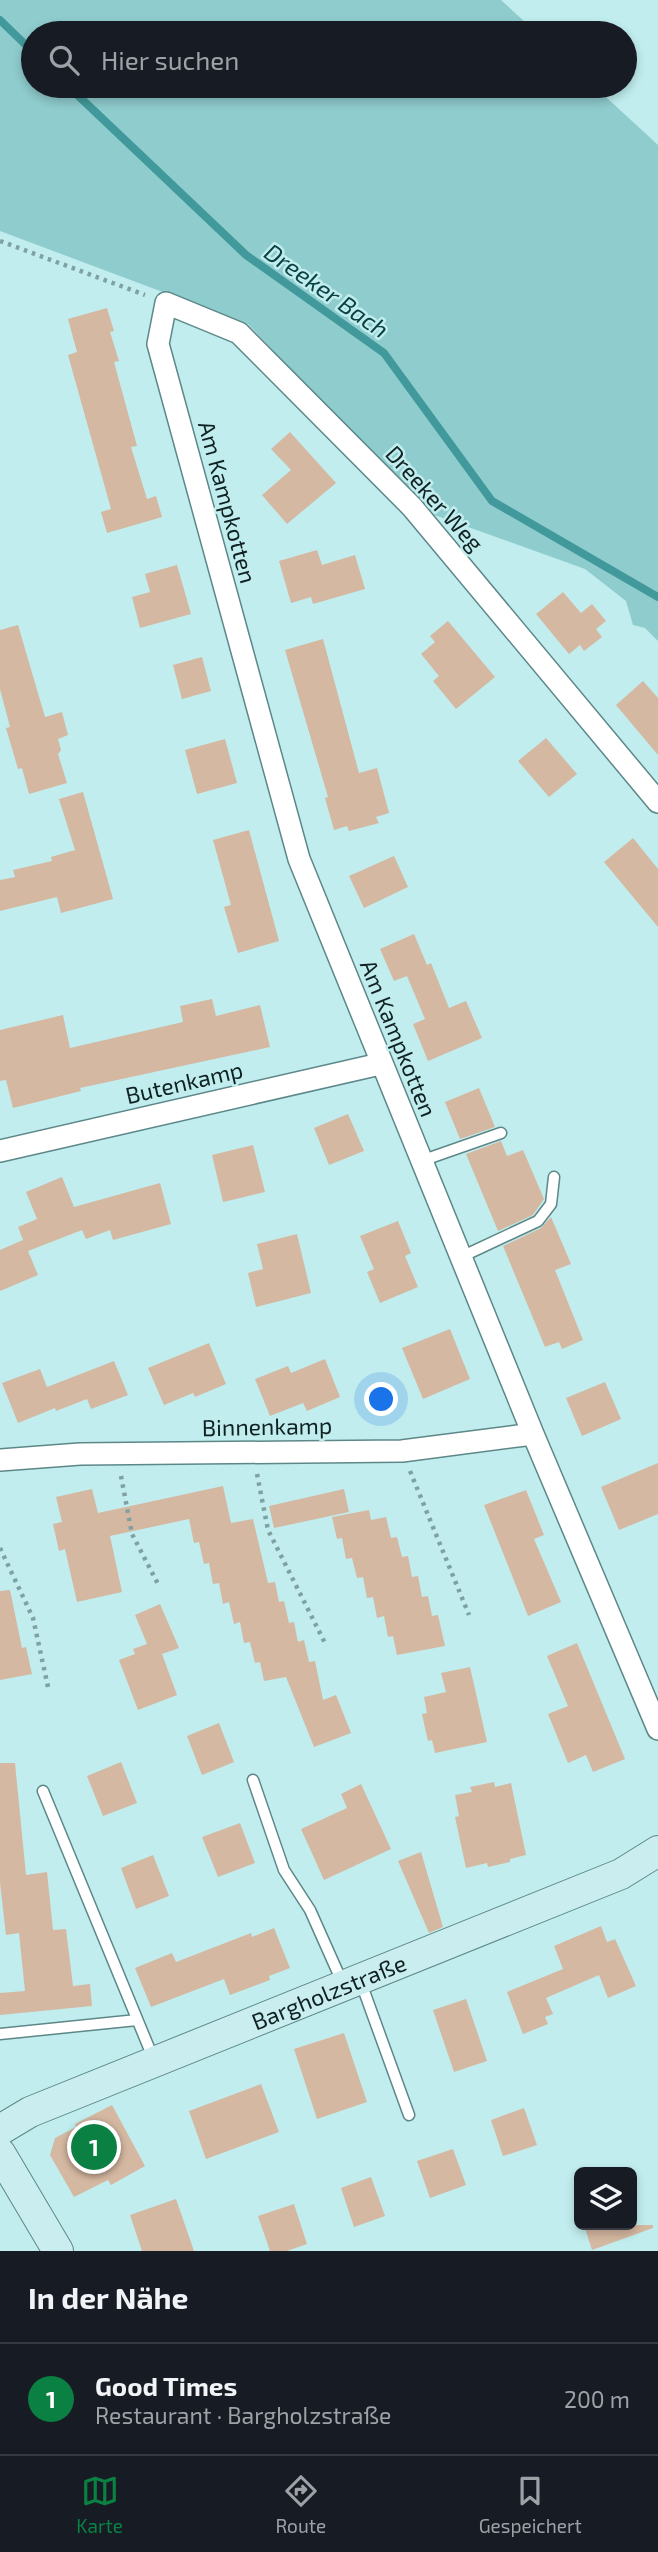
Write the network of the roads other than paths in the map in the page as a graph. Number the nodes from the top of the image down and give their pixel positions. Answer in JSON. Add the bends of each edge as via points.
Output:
{"nodes":[{"id":1,"x":158,"y":344,"type":"joint"},
{"id":2,"x":658,"y":802,"type":"edge"},
{"id":3,"x":380,"y":1064,"type":"junction"},
{"id":4,"x":500,"y":1133,"type":"dead end"},
{"id":5,"x":0,"y":1151,"type":"edge"},
{"id":6,"x":421,"y":1161,"type":"junction"},
{"id":7,"x":554,"y":1177,"type":"dead end"},
{"id":8,"x":461,"y":1257,"type":"junction"},
{"id":9,"x":533,"y":1434,"type":"junction"},
{"id":10,"x":0,"y":1460,"type":"edge"},
{"id":11,"x":658,"y":1729,"type":"edge"},
{"id":12,"x":253,"y":1780,"type":"dead end"},
{"id":13,"x":43,"y":1791,"type":"dead end"},
{"id":14,"x":658,"y":1851,"type":"edge"},
{"id":15,"x":352,"y":1983,"type":"junction"},
{"id":16,"x":137,"y":2020,"type":"junction"},
{"id":17,"x":0,"y":2034,"type":"edge"},
{"id":18,"x":155,"y":2063,"type":"junction"},
{"id":19,"x":410,"y":2115,"type":"dead end"},
{"id":20,"x":0,"y":2130,"type":"edge"},
{"id":21,"x":0,"y":2153,"type":"edge"},
{"id":22,"x":58,"y":2251,"type":"edge"}],
"edges":[{"from":1,"to":2,"type":"street","name":"Dreeker Weg","via":[[166,303],[239,333],[412,507]]},
{"from":1,"to":3,"type":"street","name":"Am Kampkotten","via":[[299,859]]},
{"from":3,"to":5,"type":"street","name":"Butenkamp"},
{"from":3,"to":6,"type":"street","name":"Am Kampkotten"},
{"from":4,"to":6,"type":"lane"},
{"from":6,"to":8,"type":"street","name":"Am Kampkotten"},
{"from":7,"to":8,"type":"lane","via":[[551,1204],[538,1221]]},
{"from":8,"to":9,"type":"street","name":"Am Kampkotten"},
{"from":9,"to":10,"type":"street","name":"Binnenkamp","via":[[402,1451]]},
{"from":9,"to":11,"type":"street","name":"Am Kampkotten"},
{"from":12,"to":15,"type":"lane","via":[[284,1870]]},
{"from":13,"to":16,"type":"lane"},
{"from":14,"to":15,"type":"main road","name":"Bargholzstraße","via":[[621,1874]]},
{"from":15,"to":18,"type":"main road","name":"Bargholzstraße"},
{"from":15,"to":19,"type":"lane"},
{"from":16,"to":17,"type":"lane"},
{"from":16,"to":18,"type":"lane"},
{"from":18,"to":20,"type":"main road","name":"Bargholzstraße","via":[[30,2112]]},
{"from":21,"to":22,"type":"main road"}]}
